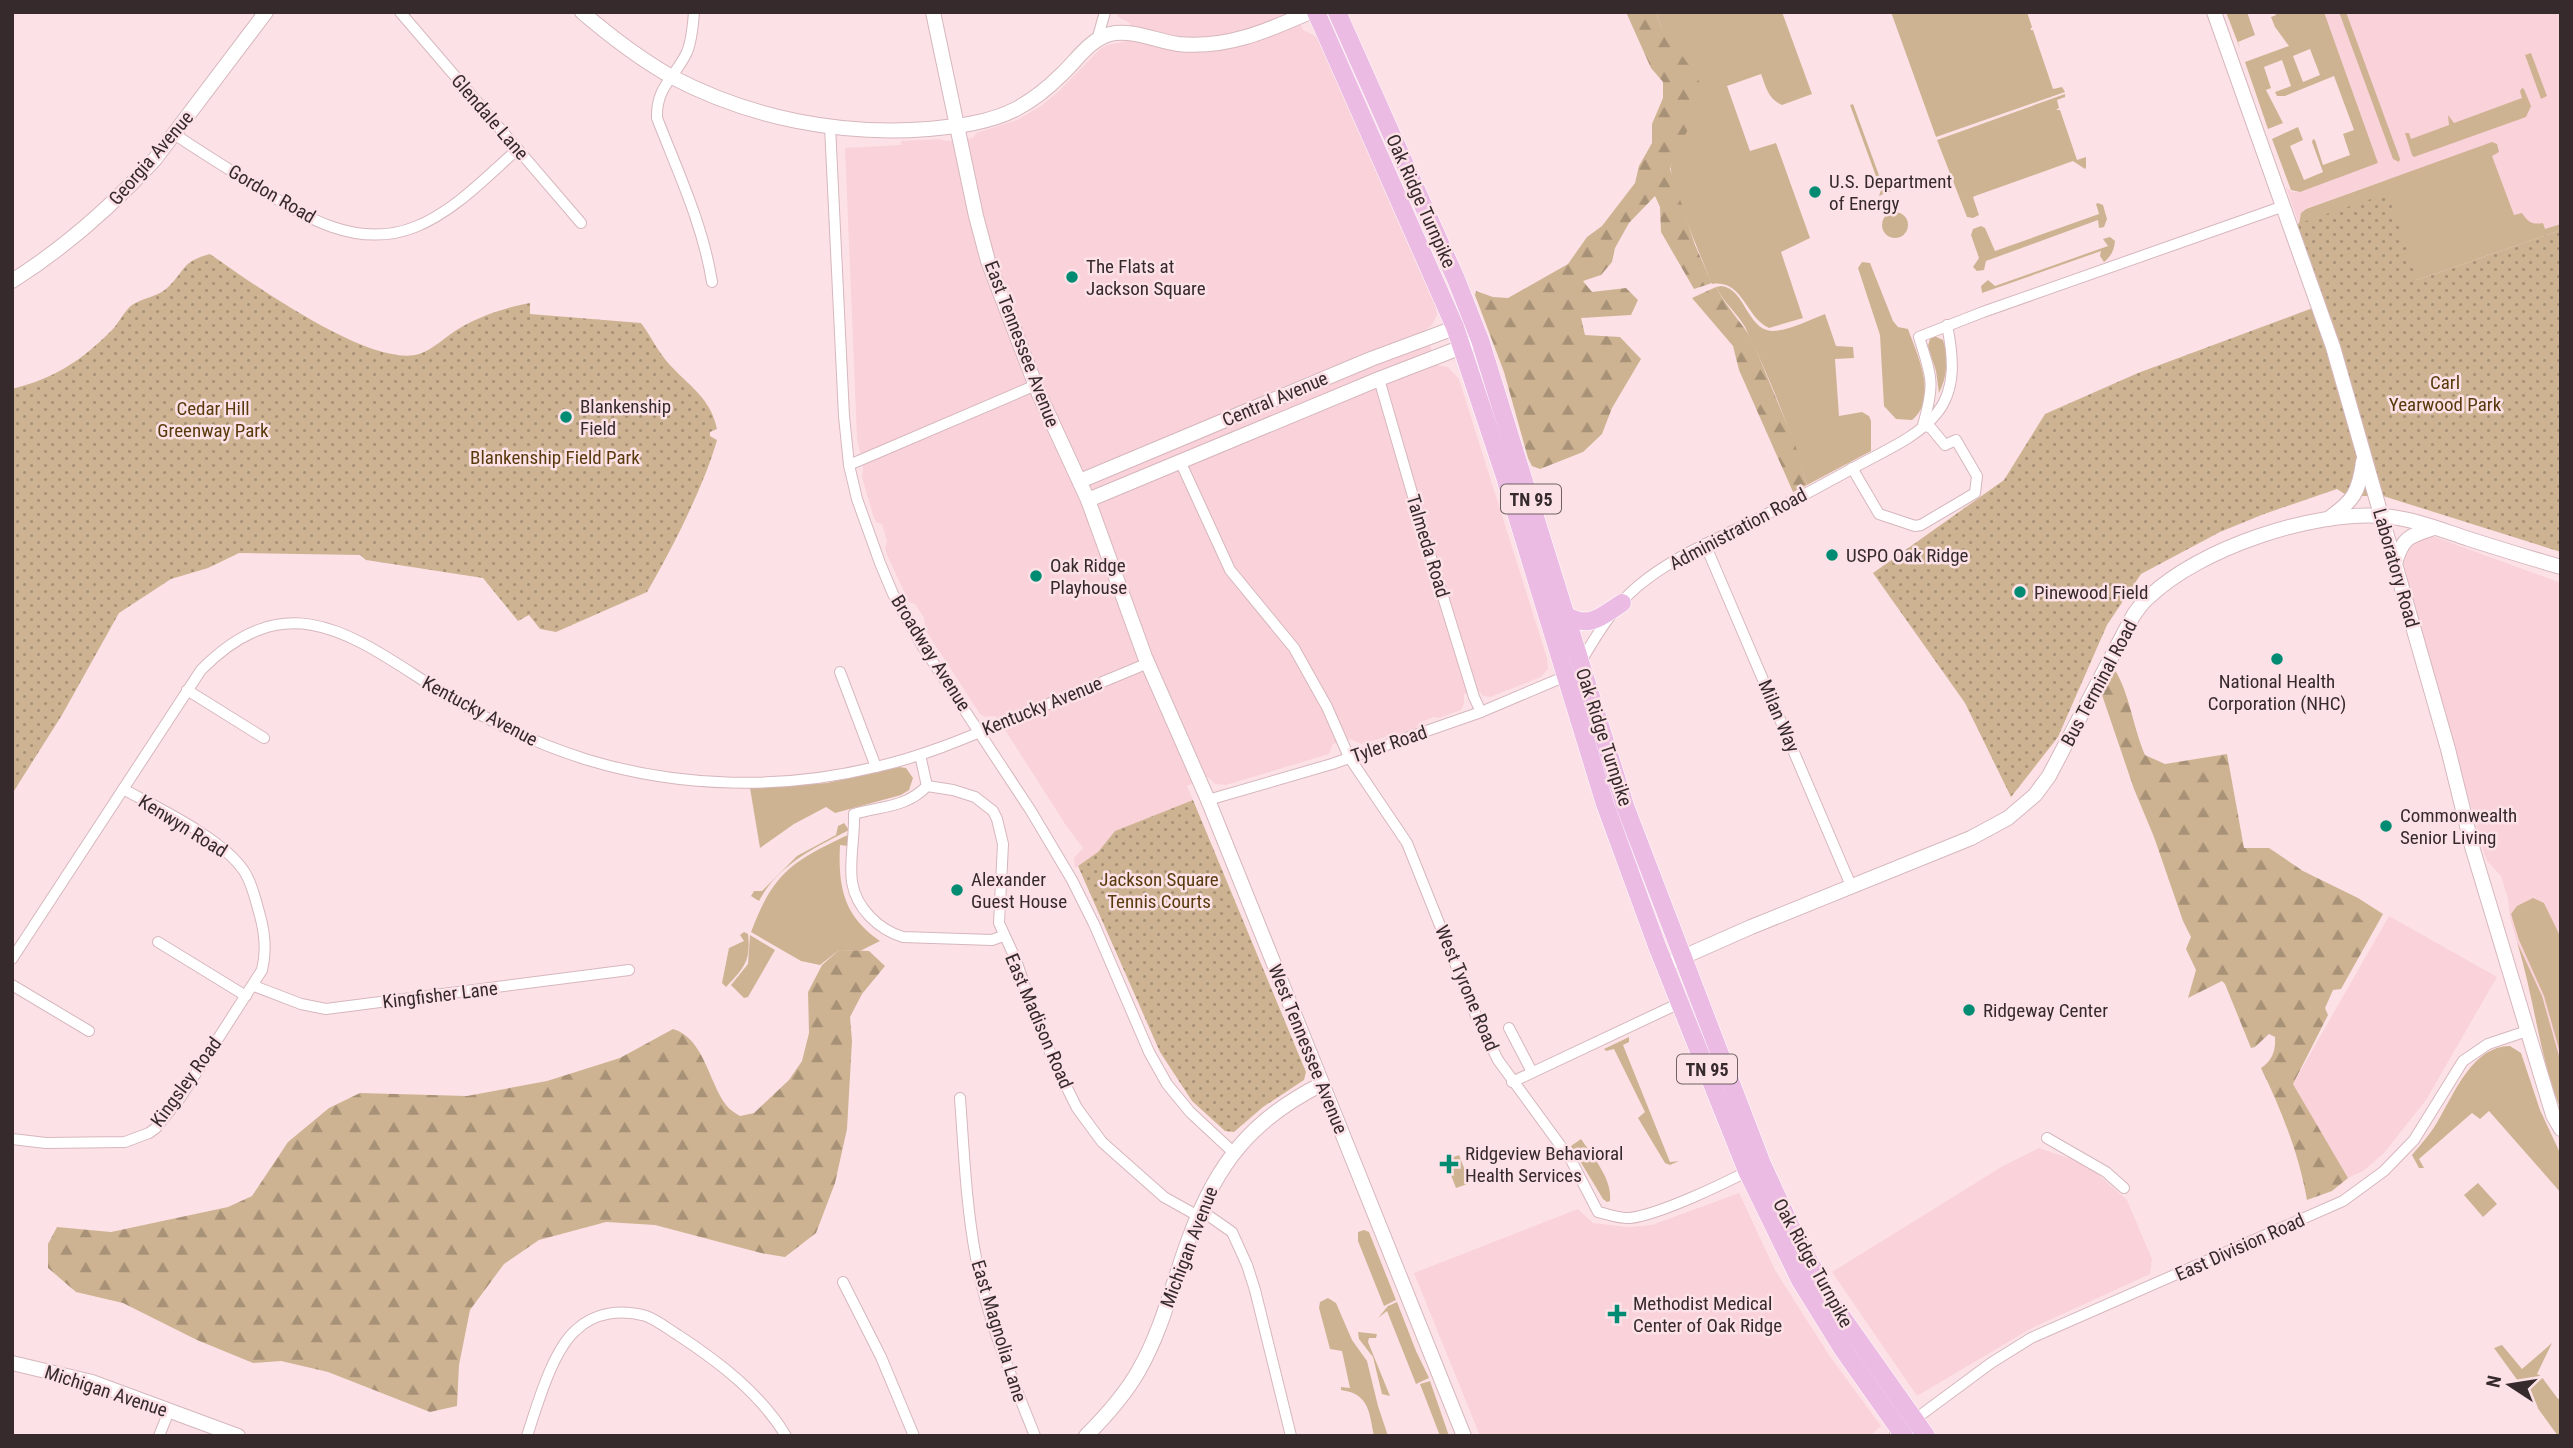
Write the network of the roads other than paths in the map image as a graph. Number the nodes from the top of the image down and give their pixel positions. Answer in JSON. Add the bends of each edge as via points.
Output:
{"nodes":[{"id":1,"x":266,"y":12,"type":"edge"},
{"id":2,"x":400,"y":12,"type":"edge"},
{"id":3,"x":582,"y":12,"type":"edge"},
{"id":4,"x":694,"y":12,"type":"edge"},
{"id":5,"x":933,"y":12,"type":"edge"},
{"id":6,"x":1105,"y":12,"type":"edge"},
{"id":7,"x":1310,"y":12,"type":"edge"},
{"id":8,"x":1316,"y":12,"type":"edge"},
{"id":9,"x":1337,"y":12,"type":"edge"},
{"id":10,"x":2214,"y":12,"type":"edge"},
{"id":11,"x":1097,"y":40,"type":"junction"},
{"id":12,"x":671,"y":76,"type":"junction"},
{"id":13,"x":830,"y":126,"type":"junction"},
{"id":14,"x":957,"y":126,"type":"junction"},
{"id":15,"x":174,"y":135,"type":"junction"},
{"id":16,"x":518,"y":149,"type":"junction"},
{"id":17,"x":2284,"y":206,"type":"junction"},
{"id":18,"x":580,"y":223,"type":"dead end"},
{"id":19,"x":12,"y":281,"type":"edge"},
{"id":20,"x":712,"y":282,"type":"dead end"},
{"id":21,"x":1473,"y":321,"type":"junction"},
{"id":22,"x":1947,"y":325,"type":"junction"},
{"id":23,"x":1455,"y":327,"type":"junction"},
{"id":24,"x":1480,"y":340,"type":"junction"},
{"id":25,"x":1462,"y":347,"type":"junction"},
{"id":26,"x":1371,"y":359,"type":"junction"},
{"id":27,"x":1379,"y":379,"type":"junction"},
{"id":28,"x":1036,"y":385,"type":"junction"},
{"id":29,"x":1296,"y":391,"type":"junction"},
{"id":30,"x":1305,"y":409,"type":"junction"},
{"id":31,"x":1923,"y":425,"type":"junction"},
{"id":32,"x":1172,"y":442,"type":"junction"},
{"id":33,"x":2364,"y":454,"type":"junction"},
{"id":34,"x":1180,"y":461,"type":"junction"},
{"id":35,"x":849,"y":465,"type":"junction"},
{"id":36,"x":1115,"y":466,"type":"junction"},
{"id":37,"x":1852,"y":468,"type":"junction"},
{"id":38,"x":1080,"y":481,"type":"junction"},
{"id":39,"x":1124,"y":485,"type":"junction"},
{"id":40,"x":1088,"y":500,"type":"junction"},
{"id":41,"x":2381,"y":516,"type":"junction"},
{"id":42,"x":2326,"y":520,"type":"junction"},
{"id":43,"x":2434,"y":527,"type":"junction"},
{"id":44,"x":1705,"y":544,"type":"junction"},
{"id":45,"x":2395,"y":564,"type":"junction"},
{"id":46,"x":2561,"y":567,"type":"edge"},
{"id":47,"x":1622,"y":603,"type":"junction"},
{"id":48,"x":1567,"y":616,"type":"junction"},
{"id":49,"x":1148,"y":663,"type":"junction"},
{"id":50,"x":1580,"y":663,"type":"junction"},
{"id":51,"x":840,"y":672,"type":"dead end"},
{"id":52,"x":1566,"y":676,"type":"junction"},
{"id":53,"x":187,"y":690,"type":"junction"},
{"id":54,"x":1482,"y":712,"type":"junction"},
{"id":55,"x":981,"y":732,"type":"junction"},
{"id":56,"x":264,"y":738,"type":"dead end"},
{"id":57,"x":920,"y":755,"type":"junction"},
{"id":58,"x":1349,"y":757,"type":"junction"},
{"id":59,"x":876,"y":767,"type":"junction"},
{"id":60,"x":927,"y":786,"type":"junction"},
{"id":61,"x":123,"y":789,"type":"junction"},
{"id":62,"x":1208,"y":800,"type":"junction"},
{"id":63,"x":1852,"y":888,"type":"junction"},
{"id":64,"x":1003,"y":936,"type":"junction"},
{"id":65,"x":158,"y":942,"type":"dead end"},
{"id":66,"x":1683,"y":958,"type":"junction"},
{"id":67,"x":12,"y":959,"type":"edge"},
{"id":68,"x":1665,"y":965,"type":"junction"},
{"id":69,"x":629,"y":970,"type":"dead end"},
{"id":70,"x":12,"y":985,"type":"edge"},
{"id":71,"x":254,"y":986,"type":"junction"},
{"id":72,"x":246,"y":996,"type":"junction"},
{"id":73,"x":1689,"y":999,"type":"junction"},
{"id":74,"x":1509,"y":1028,"type":"dead end"},
{"id":75,"x":89,"y":1031,"type":"dead end"},
{"id":76,"x":2527,"y":1031,"type":"junction"},
{"id":77,"x":1532,"y":1072,"type":"junction"},
{"id":78,"x":1512,"y":1082,"type":"junction"},
{"id":79,"x":1322,"y":1084,"type":"junction"},
{"id":80,"x":960,"y":1098,"type":"dead end"},
{"id":81,"x":2561,"y":1129,"type":"edge"},
{"id":82,"x":2048,"y":1138,"type":"dead end"},
{"id":83,"x":12,"y":1139,"type":"edge"},
{"id":84,"x":1233,"y":1152,"type":"junction"},
{"id":85,"x":1755,"y":1168,"type":"junction"},
{"id":86,"x":2123,"y":1188,"type":"dead end"},
{"id":87,"x":1198,"y":1216,"type":"junction"},
{"id":88,"x":843,"y":1282,"type":"dead end"},
{"id":89,"x":12,"y":1363,"type":"edge"},
{"id":90,"x":169,"y":1411,"type":"junction"},
{"id":91,"x":1903,"y":1430,"type":"edge"},
{"id":92,"x":159,"y":1436,"type":"edge"},
{"id":93,"x":238,"y":1436,"type":"edge"},
{"id":94,"x":527,"y":1436,"type":"edge"},
{"id":95,"x":786,"y":1436,"type":"edge"},
{"id":96,"x":914,"y":1436,"type":"edge"},
{"id":97,"x":1035,"y":1436,"type":"edge"},
{"id":98,"x":1086,"y":1436,"type":"edge"},
{"id":99,"x":1291,"y":1436,"type":"edge"},
{"id":100,"x":1464,"y":1436,"type":"edge"},
{"id":101,"x":1926,"y":1436,"type":"edge"}],
"edges":[{"from":1,"to":15,"type":"street","name":"Georgia Avenue"},
{"from":2,"to":16,"type":"street","name":"Glendale Lane"},
{"from":3,"to":12,"type":"street"},
{"from":4,"to":12,"type":"street","via":[[687,52]]},
{"from":5,"to":14,"type":"street","name":"East Tennessee Avenue"},
{"from":6,"to":11,"type":"street"},
{"from":7,"to":11,"type":"street","via":[[1219,44],[1178,44],[1121,32]]},
{"from":8,"to":23,"type":"highway","name":"Oak Ridge Turnpike","number":"TN 95"},
{"from":9,"to":21,"type":"highway","name":"Oak Ridge Turnpike","number":"TN 95"},
{"from":10,"to":17,"type":"street","name":"Laboratory Road"},
{"from":11,"to":14,"type":"street","via":[[1032,99],[993,119]]},
{"from":12,"to":13,"type":"street","via":[[733,103]]},
{"from":12,"to":20,"type":"street","via":[[660,93],[657,118],[698,223]]},
{"from":13,"to":14,"type":"street","via":[[890,132]]},
{"from":13,"to":35,"type":"street","name":"Broadway Avenue"},
{"from":14,"to":28,"type":"street","name":"East Tennessee Avenue","via":[[988,261]]},
{"from":15,"to":16,"type":"street","name":"Gordon Road","via":[[304,216],[331,227],[377,235],[414,227],[455,204]]},
{"from":15,"to":19,"type":"street","name":"Georgia Avenue","via":[[100,216]]},
{"from":16,"to":18,"type":"street","name":"Glendale Lane"},
{"from":17,"to":22,"type":"street"},
{"from":17,"to":33,"type":"street","name":"Laboratory Road"},
{"from":21,"to":23,"type":"street","name":"Central Avenue"},
{"from":21,"to":24,"type":"highway","name":"Oak Ridge Turnpike","number":"TN 95"},
{"from":22,"to":31,"type":"street","name":"Administration Road","via":[[1950,383],[1936,414]]},
{"from":22,"to":31,"type":"street","via":[[1919,337],[1932,388]]},
{"from":23,"to":25,"type":"highway","name":"Oak Ridge Turnpike","number":"TN 95"},
{"from":23,"to":26,"type":"street","name":"Central Avenue"},
{"from":24,"to":25,"type":"street","name":"Central Avenue"},
{"from":24,"to":48,"type":"highway","name":"Oak Ridge Turnpike","number":"TN 95"},
{"from":25,"to":27,"type":"street","name":"Central Avenue"},
{"from":25,"to":52,"type":"highway","name":"Oak Ridge Turnpike","number":"TN 95"},
{"from":26,"to":27,"type":"street"},
{"from":26,"to":29,"type":"street","name":"Central Avenue"},
{"from":27,"to":30,"type":"street","name":"Central Avenue"},
{"from":27,"to":54,"type":"street","name":"Talmeda Road"},
{"from":28,"to":35,"type":"street"},
{"from":28,"to":38,"type":"street","name":"East Tennessee Avenue"},
{"from":29,"to":30,"type":"street"},
{"from":29,"to":32,"type":"street","name":"Central Avenue"},
{"from":30,"to":34,"type":"street","name":"Central Avenue"},
{"from":31,"to":37,"type":"street","name":"Administration Road"},
{"from":31,"to":37,"type":"street","via":[[1945,445],[1956,440],[1975,470],[1977,488],[1971,496],[1915,526],[1879,514]]},
{"from":32,"to":34,"type":"street"},
{"from":32,"to":36,"type":"street","name":"Central Avenue"},
{"from":33,"to":41,"type":"street","name":"Laboratory Road"},
{"from":33,"to":42,"type":"street","via":[[2353,498]]},
{"from":34,"to":39,"type":"street","name":"Central Avenue"},
{"from":34,"to":58,"type":"street","name":"West Tyrone Road","via":[[1230,570],[1294,648]]},
{"from":35,"to":55,"type":"street","name":"Broadway Avenue","via":[[893,594]]},
{"from":36,"to":38,"type":"street","name":"Central Avenue"},
{"from":36,"to":39,"type":"street"},
{"from":37,"to":44,"type":"street","name":"Administration Road"},
{"from":38,"to":40,"type":"street","name":"East Tennessee Avenue"},
{"from":39,"to":40,"type":"street","name":"Central Avenue"},
{"from":40,"to":49,"type":"street","name":"East Tennessee Avenue"},
{"from":41,"to":42,"type":"street","name":"Bus Terminal Road"},
{"from":41,"to":43,"type":"street","name":"Bus Terminal Road"},
{"from":41,"to":45,"type":"street","name":"Laboratory Road"},
{"from":42,"to":63,"type":"street","name":"Bus Terminal Road","via":[[2237,544],[2196,564],[2150,596],[2121,634],[2062,754],[2035,795],[2008,818],[1971,838]]},
{"from":43,"to":45,"type":"street","via":[[2410,536],[2401,545]]},
{"from":43,"to":46,"type":"street","name":"Bus Terminal Road"},
{"from":44,"to":47,"type":"street","name":"Administration Road","via":[[1670,562]]},
{"from":44,"to":63,"type":"street","name":"Milan Way"},
{"from":45,"to":76,"type":"street","name":"Laboratory Road"},
{"from":47,"to":48,"type":"highway","via":[[1591,621],[1577,622]]},
{"from":47,"to":50,"type":"street","name":"Administration Road","via":[[1603,624]]},
{"from":48,"to":50,"type":"highway","name":"Oak Ridge Turnpike","number":"TN 95"},
{"from":49,"to":55,"type":"street","name":"Kentucky Avenue"},
{"from":49,"to":62,"type":"street","name":"West Tennessee Avenue"},
{"from":50,"to":52,"type":"highway"},
{"from":50,"to":66,"type":"highway","name":"Oak Ridge Turnpike","number":"TN 95","via":[[1625,806]]},
{"from":51,"to":59,"type":"street"},
{"from":52,"to":54,"type":"street","name":"Tyler Road"},
{"from":52,"to":68,"type":"highway","name":"Oak Ridge Turnpike","number":"TN 95","via":[[1605,804]]},
{"from":53,"to":56,"type":"street"},
{"from":53,"to":59,"type":"street","name":"Kentucky Avenue","via":[[218,652],[241,637],[273,626],[312,625],[355,638],[497,724],[616,768],[669,778],[751,783]]},
{"from":53,"to":61,"type":"street","name":"Kentucky Avenue"},
{"from":54,"to":58,"type":"street","name":"Tyler Road"},
{"from":55,"to":57,"type":"street","name":"Kentucky Avenue"},
{"from":55,"to":84,"type":"street","name":"Broadway Avenue","via":[[1072,880],[1167,1084]]},
{"from":57,"to":59,"type":"street","name":"Kentucky Avenue"},
{"from":57,"to":60,"type":"street"},
{"from":58,"to":62,"type":"street","name":"Tyler Road"},
{"from":58,"to":78,"type":"street","name":"West Tyrone Road","via":[[1407,843],[1486,1039]]},
{"from":60,"to":64,"type":"street","name":"East Madison Road","via":[[975,797],[993,811],[1003,844],[999,923]]},
{"from":60,"to":64,"type":"street","name":"East Madison Road","via":[[909,802],[854,814],[853,885],[865,909],[883,928],[903,937],[992,940]]},
{"from":61,"to":67,"type":"street","name":"Kentucky Avenue"},
{"from":61,"to":71,"type":"street","name":"Kenwyn Road","via":[[215,843],[244,871],[262,922],[267,954]]},
{"from":62,"to":79,"type":"street","name":"West Tennessee Avenue"},
{"from":63,"to":66,"type":"street","name":"Bus Terminal Road"},
{"from":64,"to":87,"type":"street","name":"East Madison Road","via":[[1077,1108],[1102,1142],[1164,1197]]},
{"from":65,"to":72,"type":"street"},
{"from":66,"to":68,"type":"street","name":"Bus Terminal Road"},
{"from":66,"to":73,"type":"highway","name":"Oak Ridge Turnpike","number":"TN 95"},
{"from":68,"to":73,"type":"highway","name":"Oak Ridge Turnpike","number":"TN 95"},
{"from":69,"to":71,"type":"street","name":"Kingfisher Lane","via":[[326,1009]]},
{"from":70,"to":75,"type":"street"},
{"from":71,"to":72,"type":"street","name":"Kingsley Road"},
{"from":72,"to":83,"type":"street","name":"Kingsley Road","via":[[180,1098],[149,1133],[125,1142]]},
{"from":73,"to":77,"type":"street"},
{"from":73,"to":85,"type":"highway","name":"Oak Ridge Turnpike","number":"TN 95"},
{"from":74,"to":77,"type":"street"},
{"from":76,"to":81,"type":"street","name":"Laboratory Road"},
{"from":76,"to":91,"type":"street","name":"East Division Road","via":[[2488,1044],[2463,1060],[2414,1140],[2384,1171],[2343,1201],[2031,1338]]},
{"from":77,"to":78,"type":"street"},
{"from":78,"to":85,"type":"street","name":"West Tyrone Road","via":[[1571,1160],[1598,1212],[1633,1217]]},
{"from":79,"to":84,"type":"street","name":"Michigan Avenue","via":[[1283,1105]]},
{"from":79,"to":100,"type":"street","name":"West Tennessee Avenue"},
{"from":80,"to":97,"type":"street","name":"East Magnolia Lane","via":[[976,1260],[999,1342]]},
{"from":82,"to":86,"type":"street","via":[[2106,1172]]},
{"from":84,"to":87,"type":"street","name":"Michigan Avenue"},
{"from":85,"to":91,"type":"highway","name":"Oak Ridge Turnpike","number":"TN 95"},
{"from":87,"to":98,"type":"street","name":"Michigan Avenue","via":[[1139,1370]]},
{"from":87,"to":99,"type":"street","name":"East Madison Road","via":[[1209,1216],[1231,1232],[1247,1265]]},
{"from":88,"to":96,"type":"street"},
{"from":89,"to":90,"type":"street","name":"Michigan Avenue","via":[[92,1382]]},
{"from":90,"to":92,"type":"street"},
{"from":90,"to":93,"type":"street","name":"Michigan Avenue"},
{"from":91,"to":101,"type":"highway","name":"Oak Ridge Turnpike","number":"TN 95"},
{"from":94,"to":95,"type":"street","via":[[568,1337],[585,1322],[618,1312],[649,1317],[713,1359],[755,1395]]}]}
